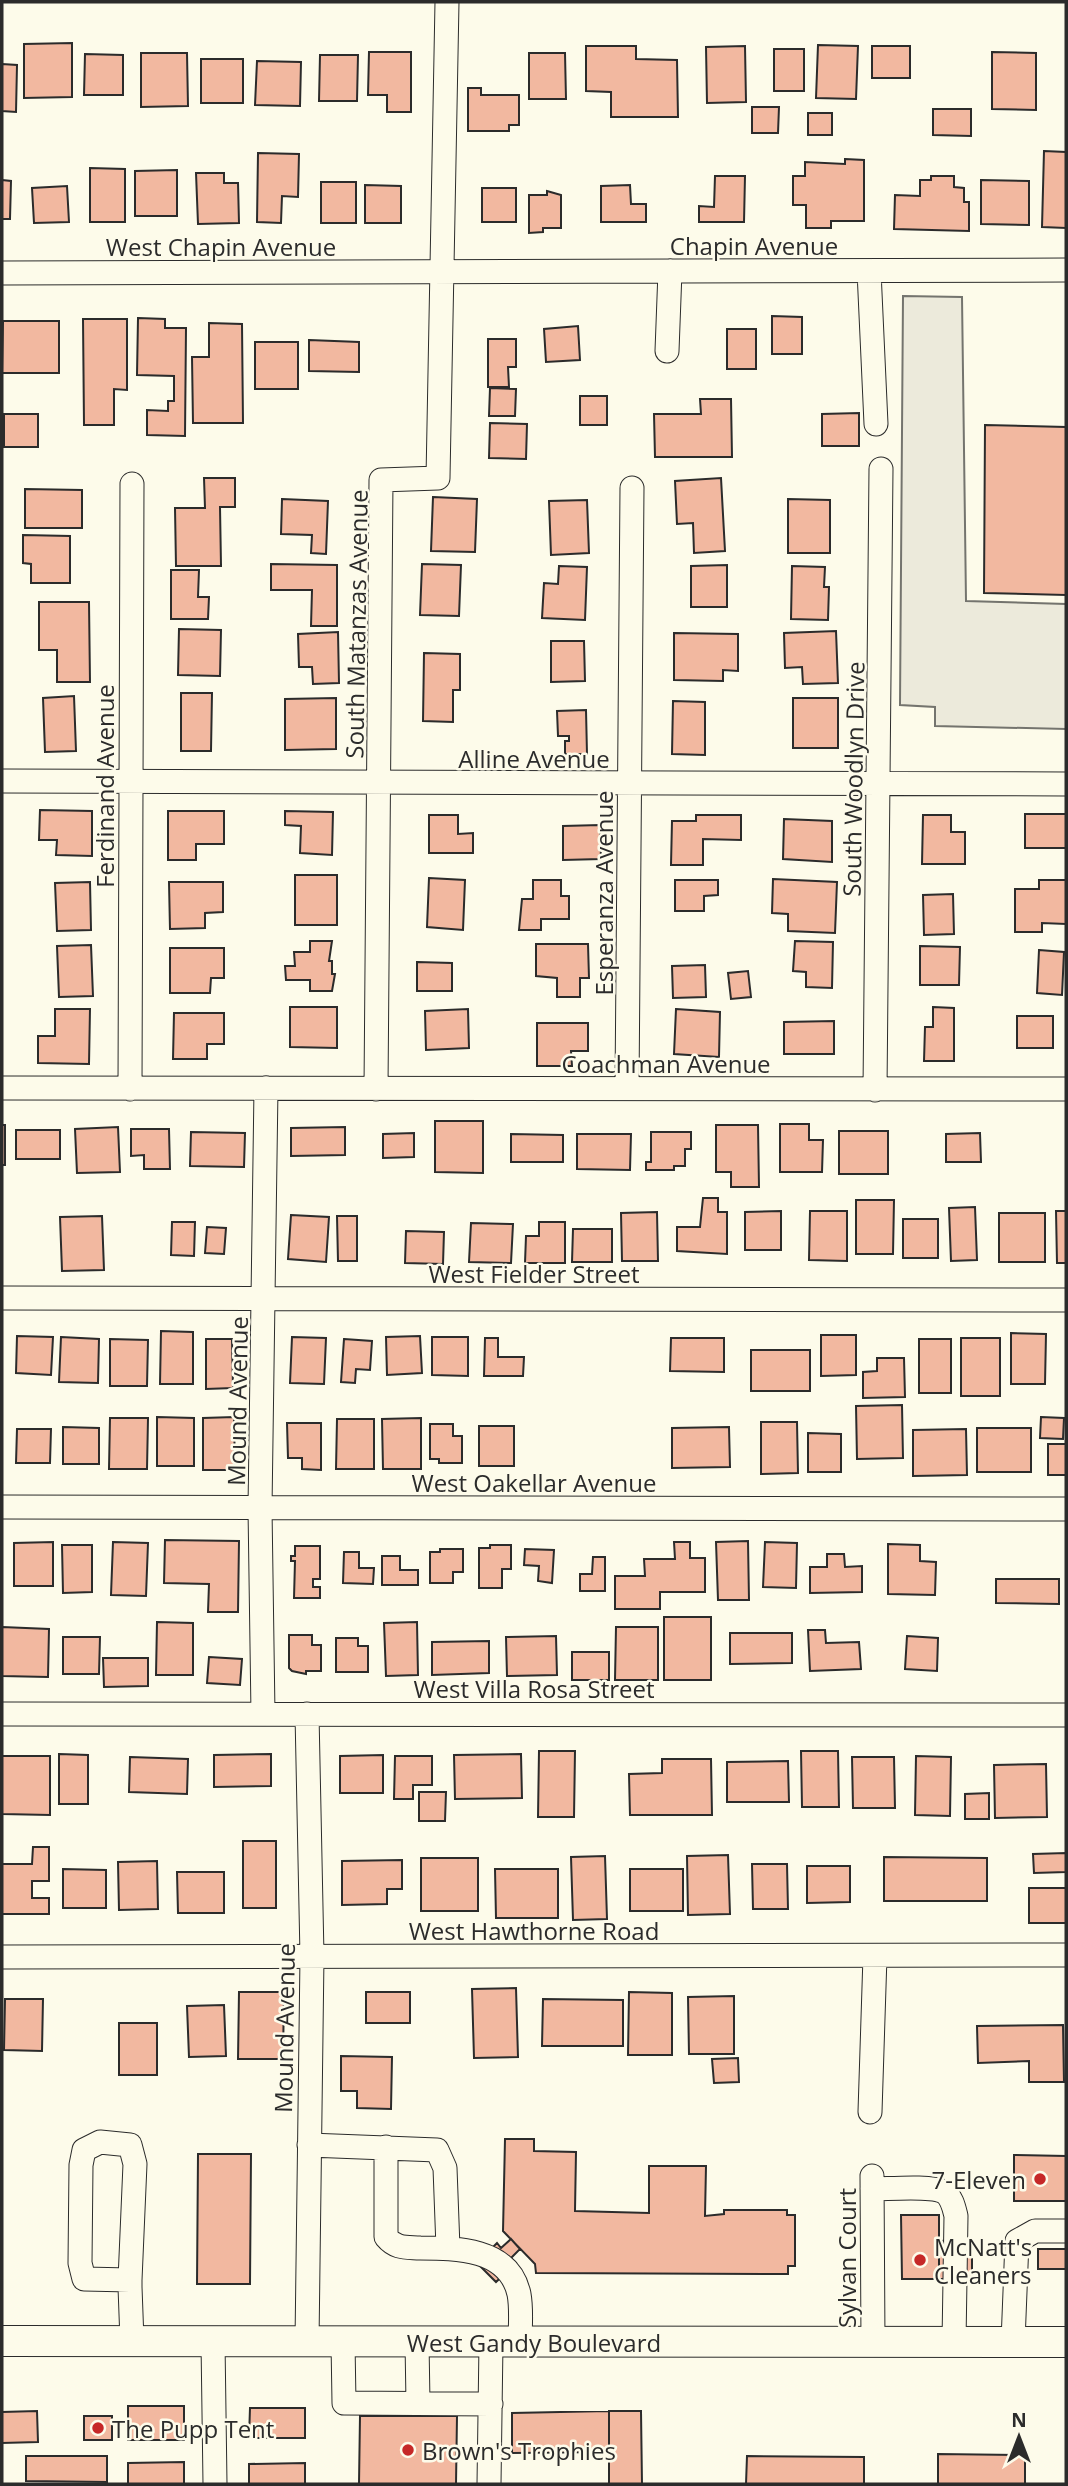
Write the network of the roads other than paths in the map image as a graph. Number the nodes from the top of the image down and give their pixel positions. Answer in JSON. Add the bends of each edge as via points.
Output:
{"nodes":[{"id":1,"x":447,"y":2,"type":"edge"},
{"id":2,"x":1066,"y":270,"type":"edge"},
{"id":3,"x":441,"y":271,"type":"junction"},
{"id":4,"x":670,"y":271,"type":"junction"},
{"id":5,"x":869,"y":271,"type":"junction"},
{"id":6,"x":2,"y":273,"type":"edge"},
{"id":7,"x":667,"y":351,"type":"dead end"},
{"id":8,"x":876,"y":424,"type":"dead end"},
{"id":9,"x":881,"y":468,"type":"dead end"},
{"id":10,"x":132,"y":484,"type":"dead end"},
{"id":11,"x":632,"y":488,"type":"dead end"},
{"id":12,"x":2,"y":781,"type":"edge"},
{"id":13,"x":131,"y":783,"type":"junction"},
{"id":14,"x":381,"y":784,"type":"junction"},
{"id":15,"x":629,"y":784,"type":"junction"},
{"id":16,"x":1066,"y":784,"type":"edge"},
{"id":17,"x":879,"y":786,"type":"junction"},
{"id":18,"x":2,"y":1087,"type":"edge"},
{"id":19,"x":130,"y":1088,"type":"junction"},
{"id":20,"x":266,"y":1088,"type":"junction"},
{"id":21,"x":627,"y":1088,"type":"junction"},
{"id":22,"x":376,"y":1089,"type":"junction"},
{"id":23,"x":1066,"y":1089,"type":"edge"},
{"id":24,"x":875,"y":1090,"type":"junction"},
{"id":25,"x":2,"y":1298,"type":"edge"},
{"id":26,"x":265,"y":1299,"type":"junction"},
{"id":27,"x":1066,"y":1300,"type":"edge"},
{"id":28,"x":2,"y":1507,"type":"edge"},
{"id":29,"x":260,"y":1508,"type":"junction"},
{"id":30,"x":1066,"y":1509,"type":"edge"},
{"id":31,"x":2,"y":1714,"type":"edge"},
{"id":32,"x":263,"y":1714,"type":"junction"},
{"id":33,"x":307,"y":1714,"type":"junction"},
{"id":34,"x":1066,"y":1715,"type":"edge"},
{"id":35,"x":1066,"y":1955,"type":"edge"},
{"id":36,"x":312,"y":1956,"type":"junction"},
{"id":37,"x":875,"y":1956,"type":"junction"},
{"id":38,"x":2,"y":1957,"type":"edge"},
{"id":39,"x":870,"y":2112,"type":"dead end"},
{"id":40,"x":309,"y":2145,"type":"junction"},
{"id":41,"x":386,"y":2147,"type":"junction"},
{"id":42,"x":1066,"y":2231,"type":"edge"},
{"id":43,"x":448,"y":2248,"type":"junction"},
{"id":44,"x":130,"y":2280,"type":"junction"},
{"id":45,"x":2,"y":2341,"type":"edge"},
{"id":46,"x":132,"y":2341,"type":"junction"},
{"id":47,"x":213,"y":2342,"type":"junction"},
{"id":48,"x":307,"y":2342,"type":"junction"},
{"id":49,"x":343,"y":2342,"type":"junction"},
{"id":50,"x":417,"y":2342,"type":"junction"},
{"id":51,"x":873,"y":2342,"type":"junction"},
{"id":52,"x":954,"y":2342,"type":"junction"},
{"id":53,"x":1013,"y":2342,"type":"junction"},
{"id":54,"x":1066,"y":2342,"type":"edge"},
{"id":55,"x":505,"y":2343,"type":"junction"},
{"id":56,"x":418,"y":2403,"type":"junction"},
{"id":57,"x":491,"y":2404,"type":"junction"},
{"id":58,"x":215,"y":2484,"type":"edge"},
{"id":59,"x":489,"y":2484,"type":"edge"}],
"edges":[{"from":1,"to":3,"type":"street","name":"South Matanzas Avenue"},
{"from":2,"to":5,"type":"street","name":"Chapin Avenue"},
{"from":3,"to":4,"type":"street","name":"Chapin Avenue"},
{"from":3,"to":6,"type":"street","name":"West Chapin Avenue"},
{"from":3,"to":14,"type":"street","name":"South Matanzas Avenue","via":[[438,478],[381,480]]},
{"from":4,"to":5,"type":"street","name":"Chapin Avenue"},
{"from":4,"to":7,"type":"street"},
{"from":5,"to":8,"type":"street"},
{"from":9,"to":17,"type":"street","name":"South Woodlyn Drive"},
{"from":10,"to":13,"type":"street","name":"Ferdinand Avenue"},
{"from":11,"to":15,"type":"street","name":"Esperanza Avenue"},
{"from":12,"to":13,"type":"street","name":"Alline Avenue"},
{"from":13,"to":14,"type":"street","name":"Alline Avenue"},
{"from":13,"to":19,"type":"street","name":"Ferdinand Avenue"},
{"from":14,"to":15,"type":"street","name":"Alline Avenue"},
{"from":14,"to":22,"type":"street","name":"South Matanzas Avenue"},
{"from":15,"to":17,"type":"street","name":"Alline Avenue"},
{"from":15,"to":21,"type":"street","name":"Esperanza Avenue"},
{"from":16,"to":17,"type":"street","name":"Alline Avenue"},
{"from":17,"to":24,"type":"street","name":"South Woodlyn Drive"},
{"from":18,"to":19,"type":"street","name":"Coachman Avenue"},
{"from":19,"to":20,"type":"street","name":"Coachman Avenue"},
{"from":20,"to":22,"type":"street","name":"Coachman Avenue"},
{"from":20,"to":26,"type":"street","name":"Mound Avenue"},
{"from":21,"to":22,"type":"street","name":"Coachman Avenue"},
{"from":21,"to":24,"type":"street","name":"Coachman Avenue"},
{"from":23,"to":24,"type":"street","name":"Coachman Avenue"},
{"from":25,"to":26,"type":"street","name":"West Fielder Street"},
{"from":26,"to":27,"type":"street","name":"West Fielder Street"},
{"from":26,"to":29,"type":"street","name":"Mound Avenue"},
{"from":28,"to":29,"type":"street","name":"West Oakellar Avenue"},
{"from":29,"to":30,"type":"street","name":"West Oakellar Avenue"},
{"from":29,"to":32,"type":"street","name":"Mound Avenue"},
{"from":31,"to":32,"type":"street","name":"West Villa Rosa Street"},
{"from":32,"to":33,"type":"street","name":"West Villa Rosa Street"},
{"from":33,"to":34,"type":"street","name":"West Villa Rosa Street"},
{"from":33,"to":36,"type":"street","name":"Mound Avenue"},
{"from":35,"to":37,"type":"street","name":"West Hawthorne Road"},
{"from":36,"to":37,"type":"street","name":"West Hawthorne Road"},
{"from":36,"to":38,"type":"street","name":"West Hawthorne Road"},
{"from":36,"to":40,"type":"street","name":"Mound Avenue"},
{"from":37,"to":39,"type":"street"},
{"from":40,"to":41,"type":"street"},
{"from":40,"to":48,"type":"street","name":"Mound Avenue"},
{"from":41,"to":43,"type":"street","via":[[437,2150],[443,2158]]},
{"from":41,"to":43,"type":"street","via":[[386,2237],[399,2247]]},
{"from":42,"to":53,"type":"street","via":[[1035,2231],[1017,2241]]},
{"from":43,"to":55,"type":"street","via":[[480,2253],[514,2281],[520,2305]]},
{"from":44,"to":44,"type":"street","via":[[135,2164],[130,2145],[100,2142],[85,2150],[80,2165],[80,2263],[84,2279]]},
{"from":44,"to":46,"type":"street"},
{"from":45,"to":46,"type":"main road","name":"West Gandy Boulevard"},
{"from":46,"to":47,"type":"main road","name":"West Gandy Boulevard"},
{"from":47,"to":48,"type":"main road","name":"West Gandy Boulevard"},
{"from":47,"to":58,"type":"street"},
{"from":48,"to":49,"type":"main road","name":"West Gandy Boulevard"},
{"from":49,"to":50,"type":"main road","name":"West Gandy Boulevard"},
{"from":49,"to":56,"type":"street","via":[[344,2403]]},
{"from":50,"to":55,"type":"main road","name":"West Gandy Boulevard"},
{"from":50,"to":56,"type":"street"},
{"from":51,"to":52,"type":"main road","name":"West Gandy Boulevard"},
{"from":51,"to":52,"type":"street","name":"Sylvan Court","via":[[872,2181],[944,2192],[952,2201],[956,2216]]},
{"from":51,"to":55,"type":"main road","name":"West Gandy Boulevard"},
{"from":52,"to":53,"type":"main road","name":"West Gandy Boulevard"},
{"from":53,"to":54,"type":"main road","name":"West Gandy Boulevard"},
{"from":55,"to":57,"type":"street"},
{"from":56,"to":57,"type":"street"},
{"from":57,"to":59,"type":"street"}]}
